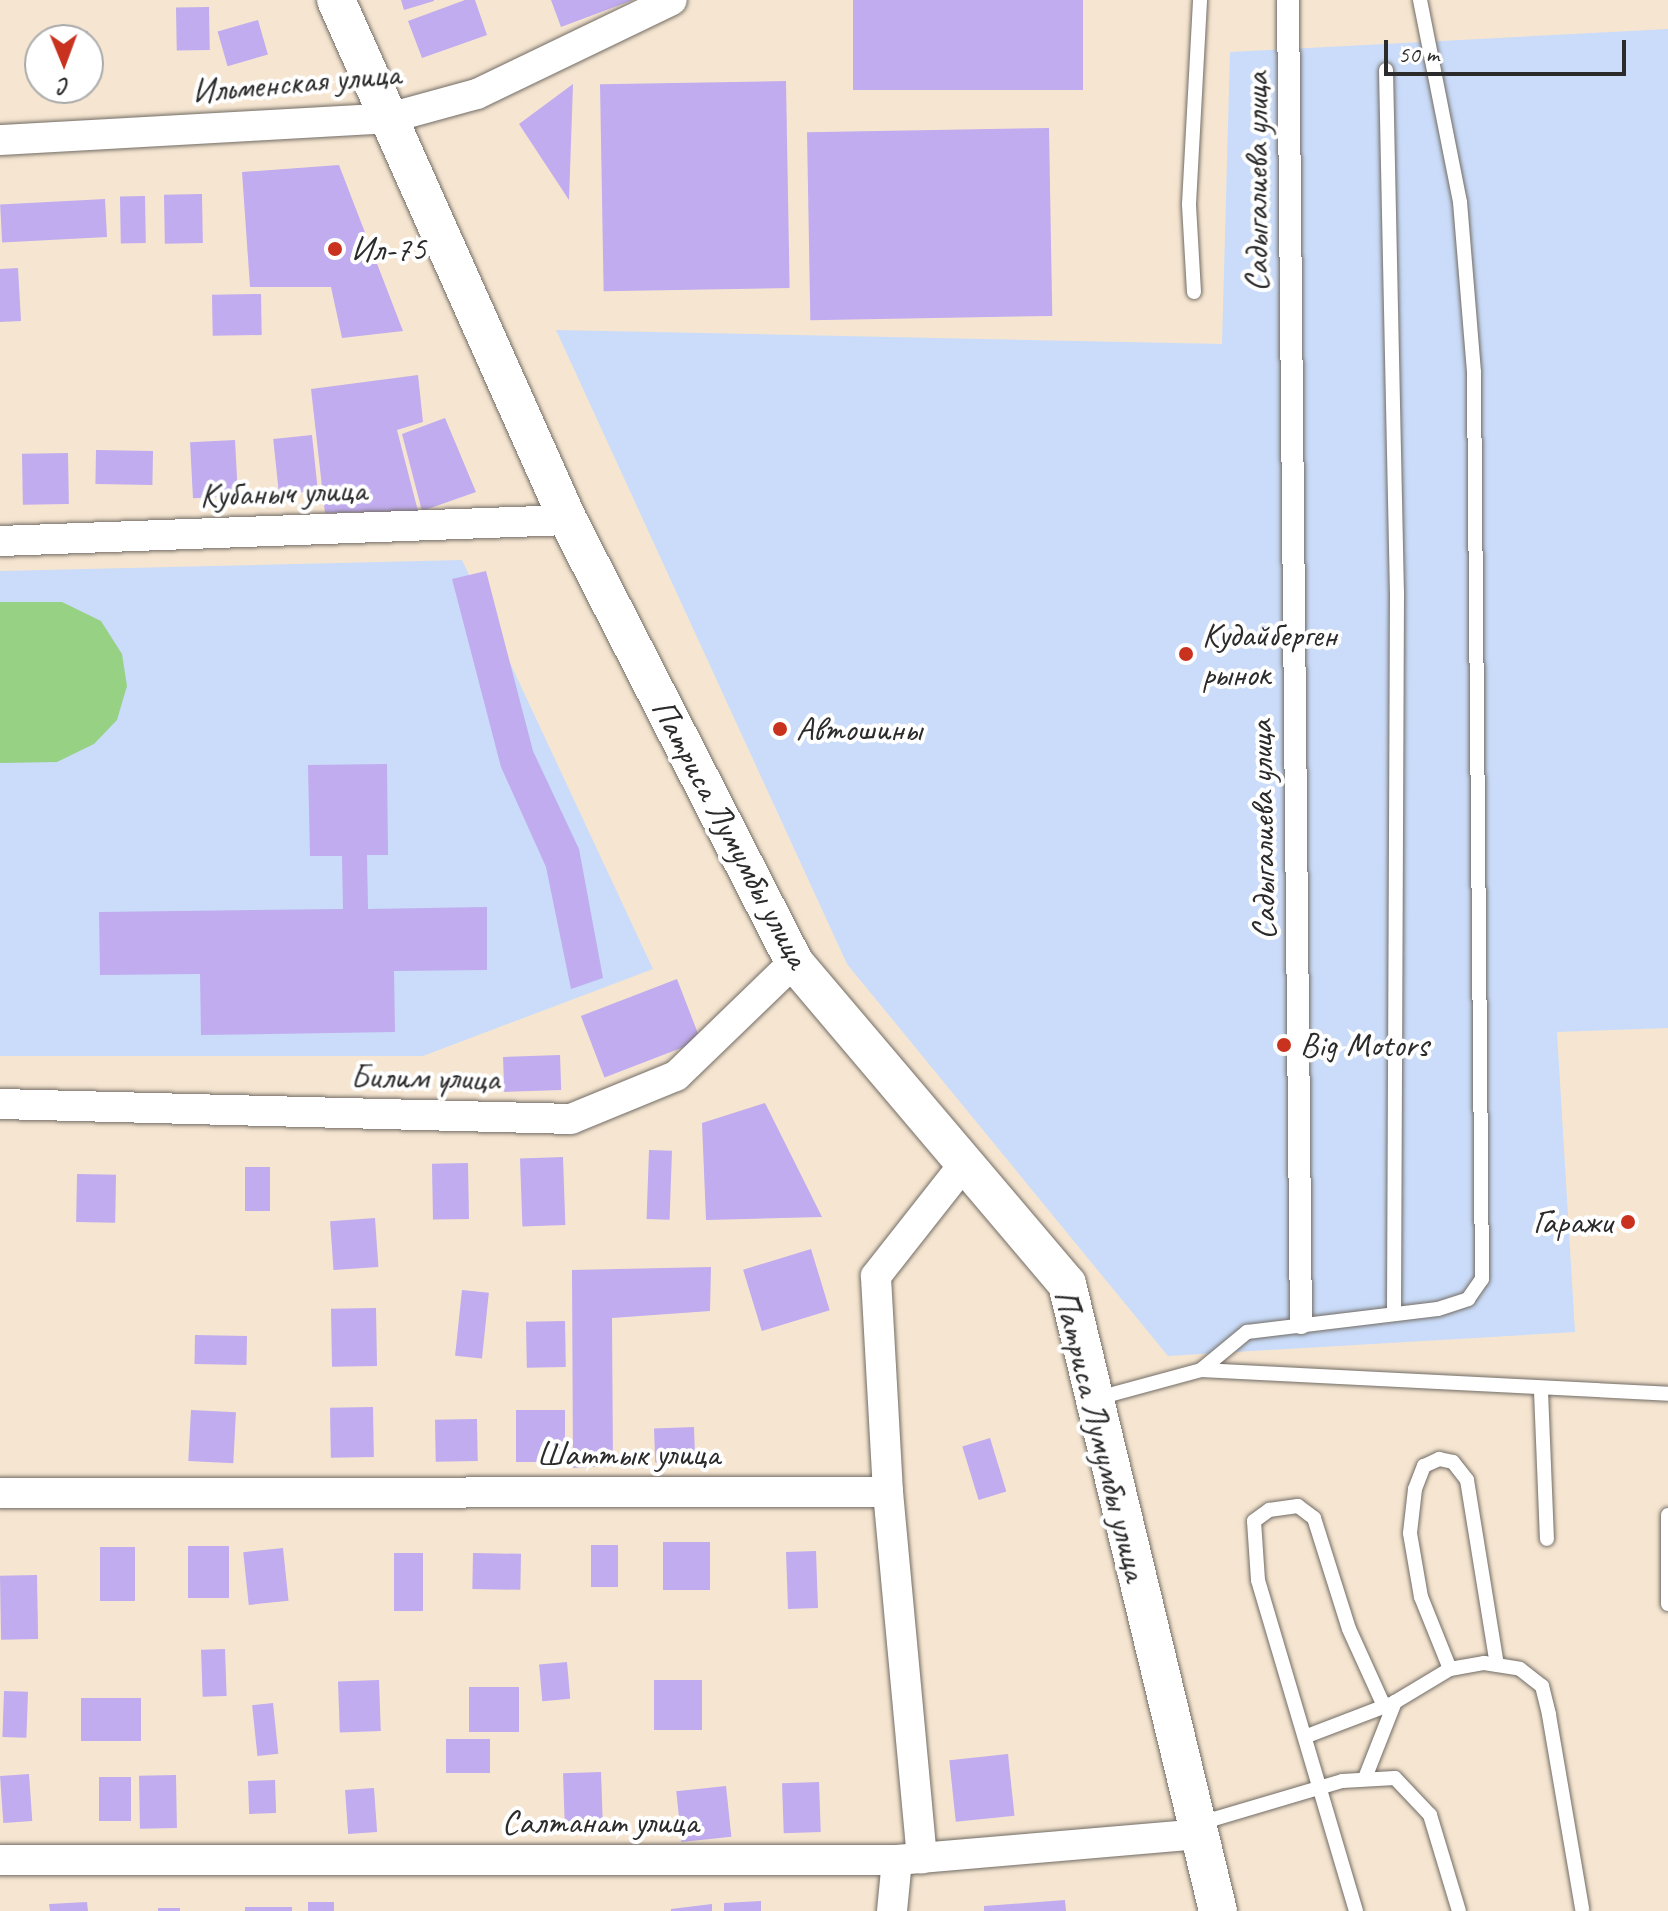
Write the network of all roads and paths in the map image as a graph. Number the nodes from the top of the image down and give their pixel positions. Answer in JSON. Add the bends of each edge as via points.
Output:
{"nodes":[{"id":1,"x":336,"y":0,"type":"edge"},
{"id":2,"x":672,"y":0,"type":"edge"},
{"id":3,"x":1200,"y":0,"type":"edge"},
{"id":4,"x":1288,"y":0,"type":"edge"},
{"id":5,"x":1420,"y":0,"type":"edge"},
{"id":6,"x":1386,"y":70,"type":"dead end"},
{"id":7,"x":389,"y":118,"type":"junction"},
{"id":8,"x":0,"y":140,"type":"edge"},
{"id":9,"x":1194,"y":292,"type":"dead end"},
{"id":10,"x":568,"y":520,"type":"junction"},
{"id":11,"x":0,"y":541,"type":"edge"},
{"id":12,"x":794,"y":962,"type":"junction"},
{"id":13,"x":0,"y":1104,"type":"edge"},
{"id":14,"x":965,"y":1163,"type":"junction"},
{"id":15,"x":1394,"y":1313,"type":"junction"},
{"id":16,"x":1301,"y":1323,"type":"junction"},
{"id":17,"x":1201,"y":1370,"type":"junction"},
{"id":18,"x":1541,"y":1391,"type":"junction"},
{"id":19,"x":1668,"y":1394,"type":"edge"},
{"id":20,"x":1095,"y":1398,"type":"junction"},
{"id":21,"x":888,"y":1492,"type":"junction"},
{"id":22,"x":0,"y":1493,"type":"edge"},
{"id":23,"x":1668,"y":1515,"type":"edge"},
{"id":24,"x":1547,"y":1539,"type":"dead end"},
{"id":25,"x":1668,"y":1604,"type":"edge"},
{"id":26,"x":1497,"y":1665,"type":"junction"},
{"id":27,"x":1450,"y":1669,"type":"junction"},
{"id":28,"x":1390,"y":1704,"type":"junction"},
{"id":29,"x":1307,"y":1736,"type":"junction"},
{"id":30,"x":1365,"y":1778,"type":"junction"},
{"id":31,"x":1320,"y":1787,"type":"junction"},
{"id":32,"x":1198,"y":1829,"type":"junction"},
{"id":33,"x":909,"y":1859,"type":"junction"},
{"id":34,"x":0,"y":1860,"type":"edge"},
{"id":35,"x":1582,"y":1909,"type":"edge"},
{"id":36,"x":892,"y":1911,"type":"edge"},
{"id":37,"x":1218,"y":1911,"type":"edge"},
{"id":38,"x":1356,"y":1911,"type":"edge"},
{"id":39,"x":1459,"y":1911,"type":"edge"}],
"edges":[{"from":1,"to":7,"type":"street","name":"Патриса Лумумбы улица"},
{"from":2,"to":7,"type":"street","name":"Ильменская улица","via":[[477,94]]},
{"from":3,"to":9,"type":"lane","via":[[1189,204]]},
{"from":4,"to":16,"type":"street","name":"Садыгалиева улица"},
{"from":5,"to":15,"type":"lane","via":[[1460,202],[1474,372],[1482,1279],[1468,1299]]},
{"from":6,"to":15,"type":"lane","via":[[1397,593]]},
{"from":7,"to":8,"type":"street","name":"Ильменская улица"},
{"from":7,"to":10,"type":"street","name":"Патриса Лумумбы улица"},
{"from":10,"to":11,"type":"street","name":"Кубаныч улица"},
{"from":10,"to":12,"type":"street","name":"Патриса Лумумбы улица"},
{"from":12,"to":13,"type":"street","name":"Билим улица","via":[[676,1076],[571,1119]]},
{"from":12,"to":14,"type":"street","name":"Патриса Лумумбы улица"},
{"from":14,"to":20,"type":"street","name":"Патриса Лумумбы улица","via":[[1067,1284]]},
{"from":14,"to":21,"type":"street","via":[[876,1276]]},
{"from":15,"to":16,"type":"lane"},
{"from":16,"to":17,"type":"lane","via":[[1247,1332]]},
{"from":17,"to":18,"type":"lane"},
{"from":17,"to":20,"type":"lane"},
{"from":18,"to":19,"type":"lane"},
{"from":18,"to":24,"type":"lane"},
{"from":20,"to":32,"type":"street","name":"Патриса Лумумбы улица"},
{"from":21,"to":22,"type":"street","name":"Шаттык улица"},
{"from":21,"to":33,"type":"street"},
{"from":23,"to":25,"type":"lane"},
{"from":26,"to":27,"type":"lane"},
{"from":26,"to":27,"type":"lane","via":[[1467,1480],[1453,1462],[1439,1459],[1424,1466],[1415,1489],[1410,1533],[1421,1597]]},
{"from":26,"to":35,"type":"lane","via":[[1520,1669],[1542,1686]]},
{"from":27,"to":28,"type":"lane"},
{"from":28,"to":29,"type":"lane"},
{"from":28,"to":29,"type":"lane","via":[[1349,1629],[1314,1518],[1298,1506],[1269,1510],[1254,1521],[1258,1580]]},
{"from":28,"to":30,"type":"lane"},
{"from":29,"to":31,"type":"lane"},
{"from":30,"to":31,"type":"lane"},
{"from":30,"to":39,"type":"lane","via":[[1395,1778],[1413,1790],[1430,1815]]},
{"from":31,"to":32,"type":"lane"},
{"from":31,"to":38,"type":"lane"},
{"from":32,"to":33,"type":"street","name":"Салтанат улица"},
{"from":32,"to":37,"type":"street","name":"Патриса Лумумбы улица"},
{"from":33,"to":34,"type":"street","name":"Салтанат улица"},
{"from":33,"to":36,"type":"street"}]}
